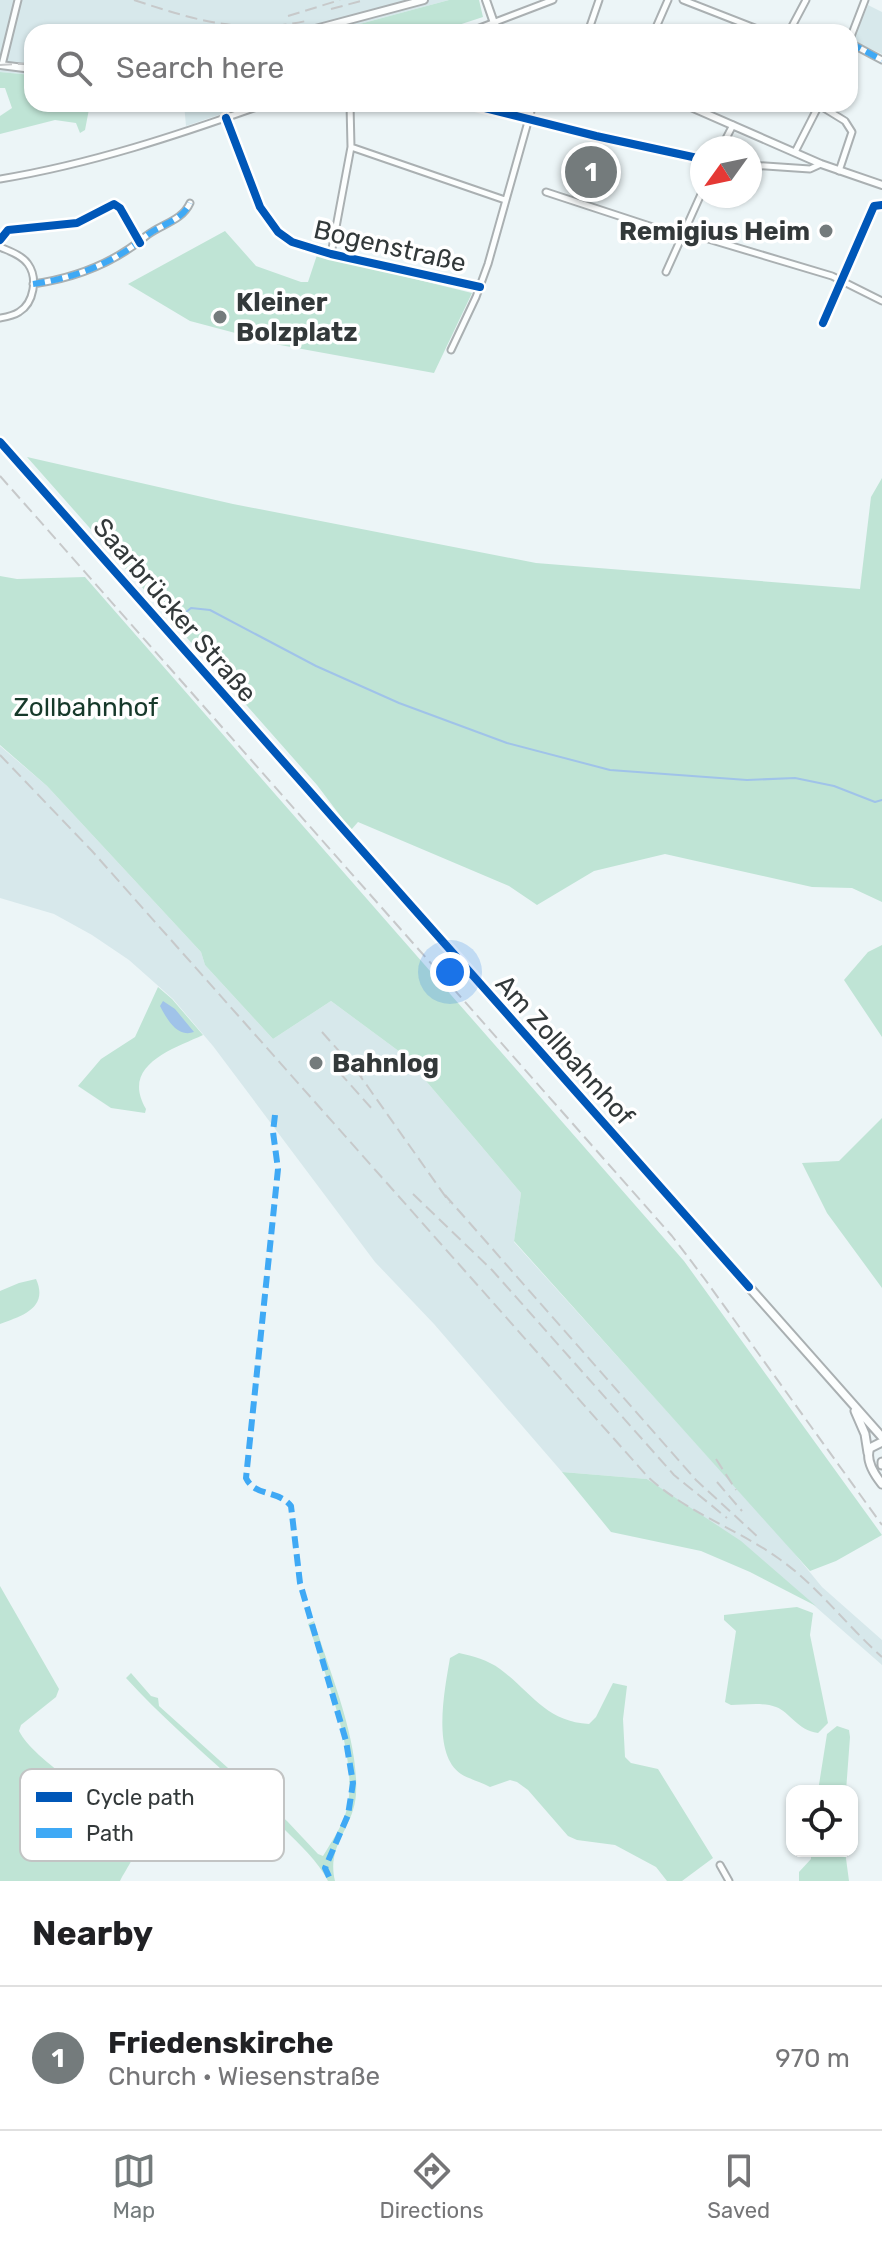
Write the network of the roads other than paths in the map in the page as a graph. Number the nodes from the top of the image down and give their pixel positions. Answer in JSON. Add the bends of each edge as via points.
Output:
{"nodes":[{"id":1,"x":18,"y":0,"type":"edge"},
{"id":2,"x":424,"y":0,"type":"edge"},
{"id":3,"x":486,"y":0,"type":"edge"},
{"id":4,"x":553,"y":0,"type":"edge"},
{"id":5,"x":599,"y":0,"type":"edge"},
{"id":6,"x":668,"y":0,"type":"edge"},
{"id":7,"x":683,"y":0,"type":"edge"},
{"id":8,"x":806,"y":0,"type":"edge"},
{"id":9,"x":865,"y":0,"type":"edge"},
{"id":10,"x":494,"y":23,"type":"joint"},
{"id":11,"x":334,"y":24,"type":"edge"},
{"id":12,"x":591,"y":24,"type":"edge"},
{"id":13,"x":658,"y":24,"type":"edge"},
{"id":14,"x":744,"y":24,"type":"edge"},
{"id":15,"x":793,"y":24,"type":"edge"},
{"id":16,"x":856,"y":24,"type":"edge"},
{"id":17,"x":858,"y":46,"type":"edge"},
{"id":18,"x":882,"y":60,"type":"edge"},
{"id":19,"x":1,"y":65,"type":"edge"},
{"id":20,"x":24,"y":68,"type":"edge"},
{"id":21,"x":243,"y":112,"type":"edge"},
{"id":22,"x":350,"y":112,"type":"edge"},
{"id":23,"x":500,"y":112,"type":"edge"},
{"id":24,"x":530,"y":112,"type":"edge"},
{"id":25,"x":703,"y":112,"type":"edge"},
{"id":26,"x":815,"y":112,"type":"edge"},
{"id":27,"x":830,"y":112,"type":"edge"},
{"id":28,"x":226,"y":118,"type":"junction"},
{"id":29,"x":527,"y":119,"type":"junction"},
{"id":30,"x":733,"y":125,"type":"junction"},
{"id":31,"x":727,"y":136,"type":"edge"},
{"id":32,"x":351,"y":147,"type":"junction"},
{"id":33,"x":795,"y":152,"type":"junction"},
{"id":34,"x":690,"y":156,"type":"edge"},
{"id":35,"x":821,"y":164,"type":"junction"},
{"id":36,"x":762,"y":166,"type":"edge"},
{"id":37,"x":839,"y":171,"type":"junction"},
{"id":38,"x":0,"y":179,"type":"edge"},
{"id":39,"x":882,"y":185,"type":"edge"},
{"id":40,"x":546,"y":192,"type":"dead end"},
{"id":41,"x":505,"y":200,"type":"junction"},
{"id":42,"x":190,"y":203,"type":"dead end"},
{"id":43,"x":882,"y":205,"type":"edge"},
{"id":44,"x":695,"y":208,"type":"edge"},
{"id":45,"x":684,"y":234,"type":"junction"},
{"id":46,"x":0,"y":240,"type":"edge"},
{"id":47,"x":140,"y":243,"type":"junction"},
{"id":48,"x":0,"y":247,"type":"edge"},
{"id":49,"x":331,"y":254,"type":"junction"},
{"id":50,"x":666,"y":272,"type":"dead end"},
{"id":51,"x":841,"y":280,"type":"junction"},
{"id":52,"x":33,"y":284,"type":"junction"},
{"id":53,"x":480,"y":287,"type":"junction"},
{"id":54,"x":882,"y":301,"type":"edge"},
{"id":55,"x":0,"y":318,"type":"edge"},
{"id":56,"x":823,"y":323,"type":"dead end"},
{"id":57,"x":451,"y":350,"type":"dead end"},
{"id":58,"x":0,"y":442,"type":"edge"},
{"id":59,"x":320,"y":804,"type":"joint"},
{"id":60,"x":850,"y":1402,"type":"junction"},
{"id":61,"x":882,"y":1440,"type":"edge"},
{"id":62,"x":868,"y":1453,"type":"junction"},
{"id":63,"x":882,"y":1484,"type":"edge"},
{"id":64,"x":720,"y":1865,"type":"dead end"},
{"id":65,"x":729,"y":1881,"type":"edge"}],
"edges":[{"from":1,"to":19,"type":"street"},
{"from":2,"to":11,"type":"street"},
{"from":3,"to":10,"type":"street"},
{"from":4,"to":10,"type":"street"},
{"from":5,"to":12,"type":"street"},
{"from":6,"to":13,"type":"street"},
{"from":7,"to":14,"type":"street"},
{"from":8,"to":15,"type":"street"},
{"from":9,"to":16,"type":"street"},
{"from":17,"to":18,"type":"street"},
{"from":19,"to":20,"type":"street"},
{"from":21,"to":28,"type":"street"},
{"from":22,"to":32,"type":"street"},
{"from":23,"to":29,"type":"street"},
{"from":24,"to":29,"type":"street"},
{"from":25,"to":30,"type":"street"},
{"from":26,"to":33,"type":"street"},
{"from":27,"to":37,"type":"street","via":[[852,132]]},
{"from":28,"to":38,"type":"street","via":[[68,167]]},
{"from":28,"to":49,"type":"street","name":"Bogenstraße","via":[[268,220],[292,242]]},
{"from":29,"to":34,"type":"street"},
{"from":29,"to":41,"type":"street"},
{"from":30,"to":31,"type":"street"},
{"from":30,"to":33,"type":"street"},
{"from":32,"to":41,"type":"street"},
{"from":32,"to":49,"type":"street"},
{"from":33,"to":35,"type":"street"},
{"from":35,"to":36,"type":"street","via":[[810,169]]},
{"from":35,"to":37,"type":"street"},
{"from":37,"to":39,"type":"street"},
{"from":40,"to":45,"type":"street"},
{"from":41,"to":53,"type":"street"},
{"from":42,"to":47,"type":"street"},
{"from":43,"to":51,"type":"street","via":[[874,206]]},
{"from":44,"to":45,"type":"street"},
{"from":45,"to":50,"type":"street"},
{"from":45,"to":51,"type":"street"},
{"from":46,"to":47,"type":"street","via":[[8,230],[77,223],[114,204]]},
{"from":47,"to":52,"type":"street","via":[[69,278]]},
{"from":48,"to":52,"type":"street","via":[[25,261]]},
{"from":49,"to":53,"type":"street","name":"Bogenstraße"},
{"from":51,"to":54,"type":"street"},
{"from":51,"to":56,"type":"street"},
{"from":52,"to":55,"type":"street","via":[[26,307]]},
{"from":53,"to":57,"type":"street"},
{"from":58,"to":59,"type":"main road","name":"Saarbrücker Straße"},
{"from":59,"to":60,"type":"main road","name":"Am Zollbahnhof"},
{"from":60,"to":61,"type":"main road","name":"Am Zollbahnhof"},
{"from":60,"to":62,"type":"main road"},
{"from":61,"to":62,"type":"main road"},
{"from":62,"to":63,"type":"main road"},
{"from":64,"to":65,"type":"street"}]}
